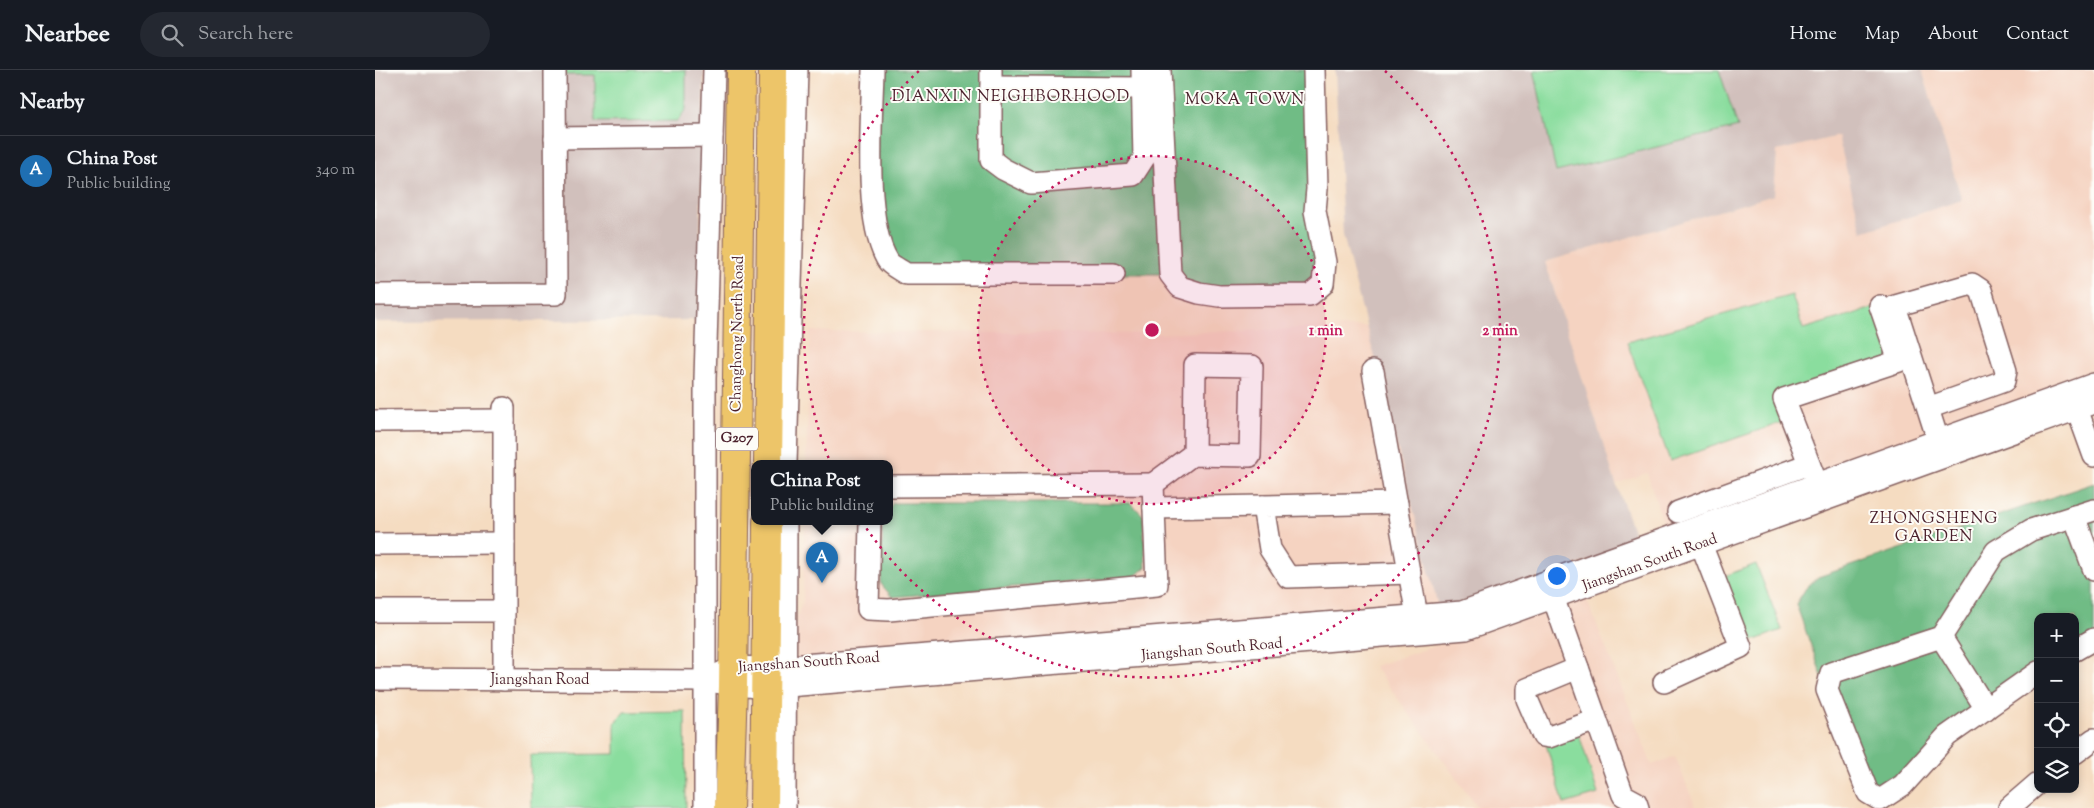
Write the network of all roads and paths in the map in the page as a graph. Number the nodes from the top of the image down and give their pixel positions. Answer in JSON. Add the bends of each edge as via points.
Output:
{"nodes":[{"id":1,"x":555,"y":70,"type":"edge"},
{"id":2,"x":714,"y":70,"type":"edge"},
{"id":3,"x":741,"y":70,"type":"edge"},
{"id":4,"x":773,"y":70,"type":"edge"},
{"id":5,"x":797,"y":70,"type":"edge"},
{"id":6,"x":873,"y":70,"type":"edge"},
{"id":7,"x":1160,"y":70,"type":"edge"},
{"id":8,"x":1314,"y":70,"type":"edge"},
{"id":9,"x":991,"y":78,"type":"edge"},
{"id":10,"x":1143,"y":79,"type":"edge"},
{"id":11,"x":713,"y":136,"type":"junction"},
{"id":12,"x":555,"y":138,"type":"junction"},
{"id":13,"x":1114,"y":274,"type":"dead end"},
{"id":14,"x":375,"y":295,"type":"edge"},
{"id":15,"x":1880,"y":306,"type":"dead end"},
{"id":16,"x":1373,"y":371,"type":"dead end"},
{"id":17,"x":2094,"y":384,"type":"edge"},
{"id":18,"x":2086,"y":406,"type":"edge"},
{"id":19,"x":1928,"y":408,"type":"junction"},
{"id":20,"x":375,"y":422,"type":"edge"},
{"id":21,"x":1938,"y":440,"type":"junction"},
{"id":22,"x":1194,"y":455,"type":"junction"},
{"id":23,"x":2094,"y":456,"type":"edge"},
{"id":24,"x":768,"y":460,"type":"edge"},
{"id":25,"x":786,"y":460,"type":"edge"},
{"id":26,"x":1809,"y":464,"type":"junction"},
{"id":27,"x":1153,"y":484,"type":"junction"},
{"id":28,"x":1817,"y":484,"type":"junction"},
{"id":29,"x":893,"y":486,"type":"edge"},
{"id":30,"x":1397,"y":503,"type":"junction"},
{"id":31,"x":1263,"y":506,"type":"junction"},
{"id":32,"x":1154,"y":508,"type":"junction"},
{"id":33,"x":1678,"y":512,"type":"dead end"},
{"id":34,"x":2084,"y":513,"type":"edge"},
{"id":35,"x":767,"y":525,"type":"edge"},
{"id":36,"x":786,"y":525,"type":"edge"},
{"id":37,"x":870,"y":525,"type":"edge"},
{"id":38,"x":504,"y":543,"type":"junction"},
{"id":39,"x":375,"y":544,"type":"edge"},
{"id":40,"x":1701,"y":544,"type":"junction"},
{"id":41,"x":2094,"y":570,"type":"edge"},
{"id":42,"x":1410,"y":573,"type":"junction"},
{"id":43,"x":1553,"y":597,"type":"junction"},
{"id":44,"x":375,"y":611,"type":"edge"},
{"id":45,"x":504,"y":611,"type":"junction"},
{"id":46,"x":1417,"y":616,"type":"junction"},
{"id":47,"x":1941,"y":637,"type":"junction"},
{"id":48,"x":2094,"y":639,"type":"edge"},
{"id":49,"x":2079,"y":648,"type":"edge"},
{"id":50,"x":1578,"y":668,"type":"junction"},
{"id":51,"x":2034,"y":675,"type":"edge"},
{"id":52,"x":733,"y":676,"type":"junction"},
{"id":53,"x":775,"y":677,"type":"junction"},
{"id":54,"x":375,"y":679,"type":"edge"},
{"id":55,"x":504,"y":680,"type":"junction"},
{"id":56,"x":706,"y":681,"type":"junction"},
{"id":57,"x":1664,"y":682,"type":"dead end"},
{"id":58,"x":1986,"y":709,"type":"junction"},
{"id":59,"x":1597,"y":720,"type":"junction"},
{"id":60,"x":2094,"y":739,"type":"edge"},
{"id":61,"x":2079,"y":750,"type":"edge"},
{"id":62,"x":2034,"y":786,"type":"edge"},
{"id":63,"x":705,"y":808,"type":"edge"},
{"id":64,"x":729,"y":808,"type":"edge"},
{"id":65,"x":764,"y":808,"type":"edge"},
{"id":66,"x":785,"y":808,"type":"edge"},
{"id":67,"x":1638,"y":808,"type":"edge"},
{"id":68,"x":2009,"y":808,"type":"edge"}],
"edges":[{"from":1,"to":12,"type":"street"},
{"from":2,"to":11,"type":"street"},
{"from":3,"to":52,"type":"highway","name":"Changhong North Road","number":"G207"},
{"from":4,"to":24,"type":"highway","name":"Changhong North Road","number":"G207"},
{"from":5,"to":25,"type":"street"},
{"from":6,"to":13,"type":"street","via":[[871,200],[888,262],[906,274]]},
{"from":7,"to":8,"type":"street","via":[[1169,274],[1180,287],[1199,294],[1237,296],[1310,295],[1323,284],[1325,262],[1315,211]]},
{"from":9,"to":10,"type":"street"},
{"from":9,"to":10,"type":"street","via":[[991,160],[1031,182],[1133,175],[1144,158]]},
{"from":11,"to":12,"type":"street"},
{"from":11,"to":56,"type":"street","via":[[705,379]]},
{"from":12,"to":14,"type":"street","via":[[556,294]]},
{"from":15,"to":26,"type":"street","via":[[1899,362],[1784,399]]},
{"from":16,"to":30,"type":"street"},
{"from":17,"to":21,"type":"street","name":"Jiangshan South Road"},
{"from":18,"to":23,"type":"street"},
{"from":18,"to":40,"type":"street","name":"Jiangshan South Road"},
{"from":19,"to":19,"type":"street","via":[[1895,306],[1972,284],[1981,290],[2006,371],[2004,381]]},
{"from":19,"to":21,"type":"street"},
{"from":20,"to":38,"type":"street","via":[[504,414]]},
{"from":21,"to":28,"type":"street","name":"Jiangshan South Road"},
{"from":22,"to":22,"type":"street","via":[[1250,456],[1252,366],[1195,365]]},
{"from":22,"to":27,"type":"street"},
{"from":26,"to":28,"type":"street"},
{"from":26,"to":33,"type":"street"},
{"from":27,"to":29,"type":"street"},
{"from":27,"to":32,"type":"street"},
{"from":28,"to":46,"type":"street","name":"Jiangshan South Road","via":[[1461,612]]},
{"from":30,"to":31,"type":"street"},
{"from":30,"to":42,"type":"street"},
{"from":31,"to":32,"type":"street"},
{"from":31,"to":42,"type":"street","via":[[1270,549],[1288,577]]},
{"from":32,"to":37,"type":"street","via":[[1157,585],[889,610],[868,609]]},
{"from":34,"to":41,"type":"street"},
{"from":34,"to":47,"type":"street","via":[[2031,530],[1997,551]]},
{"from":35,"to":53,"type":"highway"},
{"from":36,"to":53,"type":"street"},
{"from":38,"to":39,"type":"street"},
{"from":38,"to":45,"type":"street"},
{"from":40,"to":43,"type":"street","name":"Jiangshan South Road"},
{"from":40,"to":57,"type":"street","via":[[1741,647]]},
{"from":42,"to":46,"type":"street"},
{"from":43,"to":50,"type":"street"},
{"from":43,"to":53,"type":"street","name":"Jiangshan South Road","via":[[1466,629]]},
{"from":44,"to":45,"type":"street"},
{"from":45,"to":55,"type":"street"},
{"from":46,"to":53,"type":"street","name":"Jiangshan South Road"},
{"from":47,"to":58,"type":"street"},
{"from":47,"to":58,"type":"street","via":[[1831,673],[1827,690],[1868,793],[1881,800],[1903,785],[1947,736]]},
{"from":48,"to":49,"type":"street"},
{"from":50,"to":59,"type":"street"},
{"from":50,"to":59,"type":"street","via":[[1527,689],[1527,699],[1543,736],[1549,737]]},
{"from":51,"to":58,"type":"street"},
{"from":52,"to":53,"type":"street","name":"Jiangshan South Road"},
{"from":52,"to":56,"type":"street","name":"Jiangshan South Road"},
{"from":52,"to":64,"type":"highway","name":"Changhong North Road","number":"G207"},
{"from":53,"to":65,"type":"highway"},
{"from":53,"to":66,"type":"street"},
{"from":54,"to":55,"type":"street","name":"Jiangshan Road"},
{"from":55,"to":56,"type":"street","name":"Jiangshan Road"},
{"from":56,"to":63,"type":"street"},
{"from":59,"to":67,"type":"street","via":[[1623,795],[1636,802]]},
{"from":60,"to":61,"type":"street"},
{"from":62,"to":68,"type":"street"}]}
